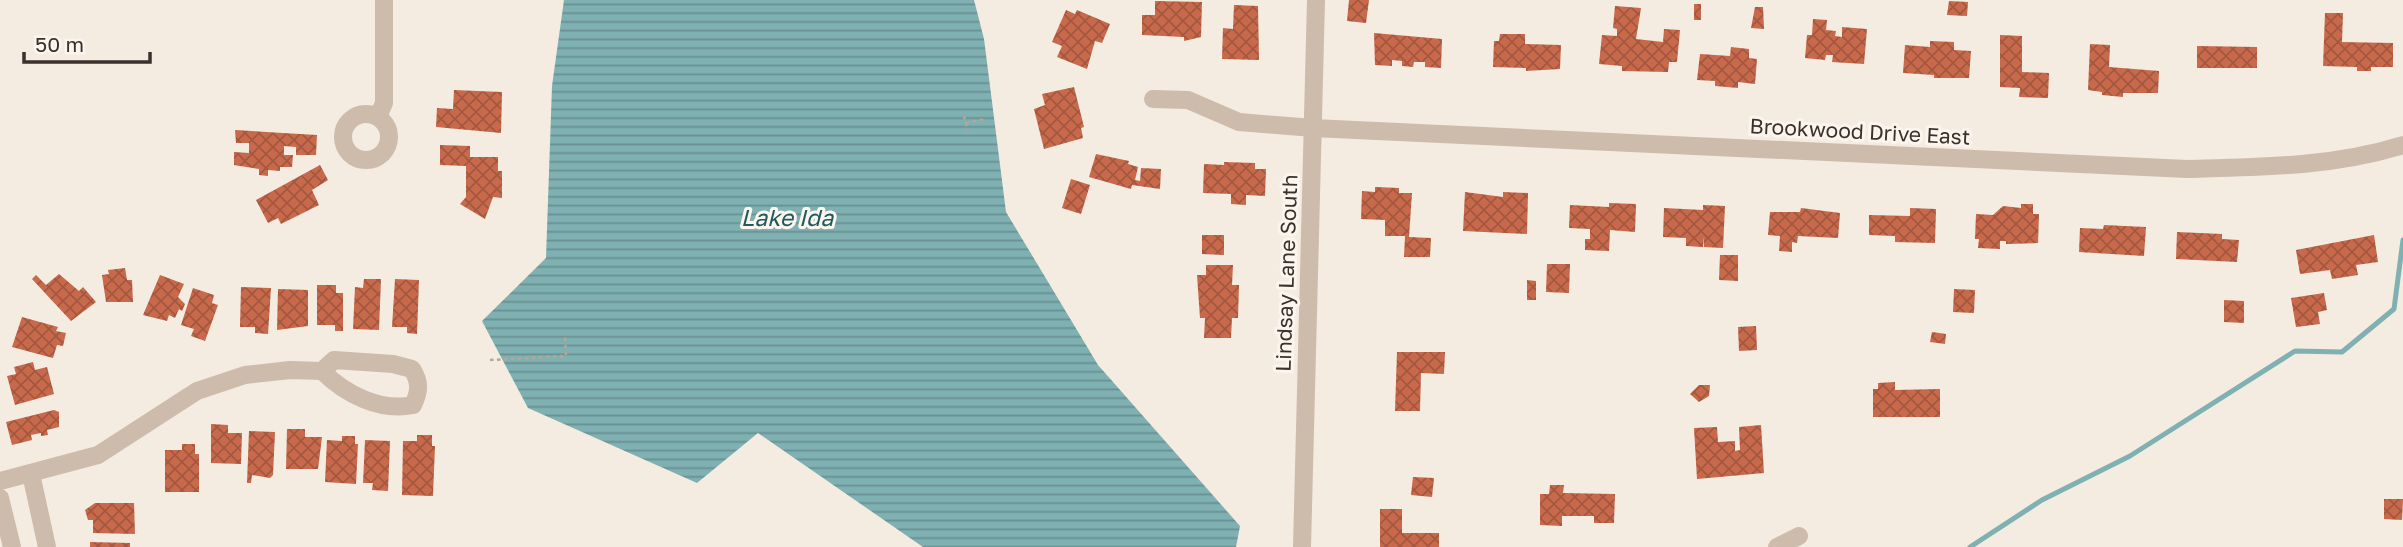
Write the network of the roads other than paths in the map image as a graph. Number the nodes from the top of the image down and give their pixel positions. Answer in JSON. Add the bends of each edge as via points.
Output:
{"nodes":[{"id":1,"x":384,"y":0,"type":"edge"},
{"id":2,"x":1316,"y":0,"type":"edge"},
{"id":3,"x":1153,"y":99,"type":"dead end"},
{"id":4,"x":378,"y":117,"type":"dead end"},
{"id":5,"x":1313,"y":128,"type":"junction"},
{"id":6,"x":2403,"y":145,"type":"edge"},
{"id":7,"x":322,"y":371,"type":"junction"},
{"id":8,"x":31,"y":474,"type":"junction"},
{"id":9,"x":0,"y":481,"type":"edge"},
{"id":10,"x":0,"y":498,"type":"edge"},
{"id":11,"x":1799,"y":536,"type":"dead end"},
{"id":12,"x":12,"y":547,"type":"edge"},
{"id":13,"x":47,"y":547,"type":"edge"},
{"id":14,"x":1302,"y":547,"type":"edge"},
{"id":15,"x":1777,"y":547,"type":"edge"}],
"edges":[{"from":1,"to":4,"type":"street","via":[[384,103]]},
{"from":2,"to":5,"type":"street","name":"Lindsay Lane South"},
{"from":3,"to":5,"type":"street","name":"Brookwood Drive East","via":[[1188,100],[1239,122]]},
{"from":5,"to":6,"type":"street","name":"Brookwood Drive East","via":[[2187,169],[2292,167],[2365,157]]},
{"from":5,"to":14,"type":"street","name":"Lindsay Lane South"},
{"from":7,"to":7,"type":"street","via":[[338,387],[367,400],[401,408],[414,405],[418,394],[419,380],[412,369],[334,360]]},
{"from":7,"to":8,"type":"street","via":[[245,375],[197,391],[98,455]]},
{"from":8,"to":9,"type":"street"},
{"from":8,"to":13,"type":"street"},
{"from":10,"to":12,"type":"street"},
{"from":11,"to":15,"type":"street"}]}
